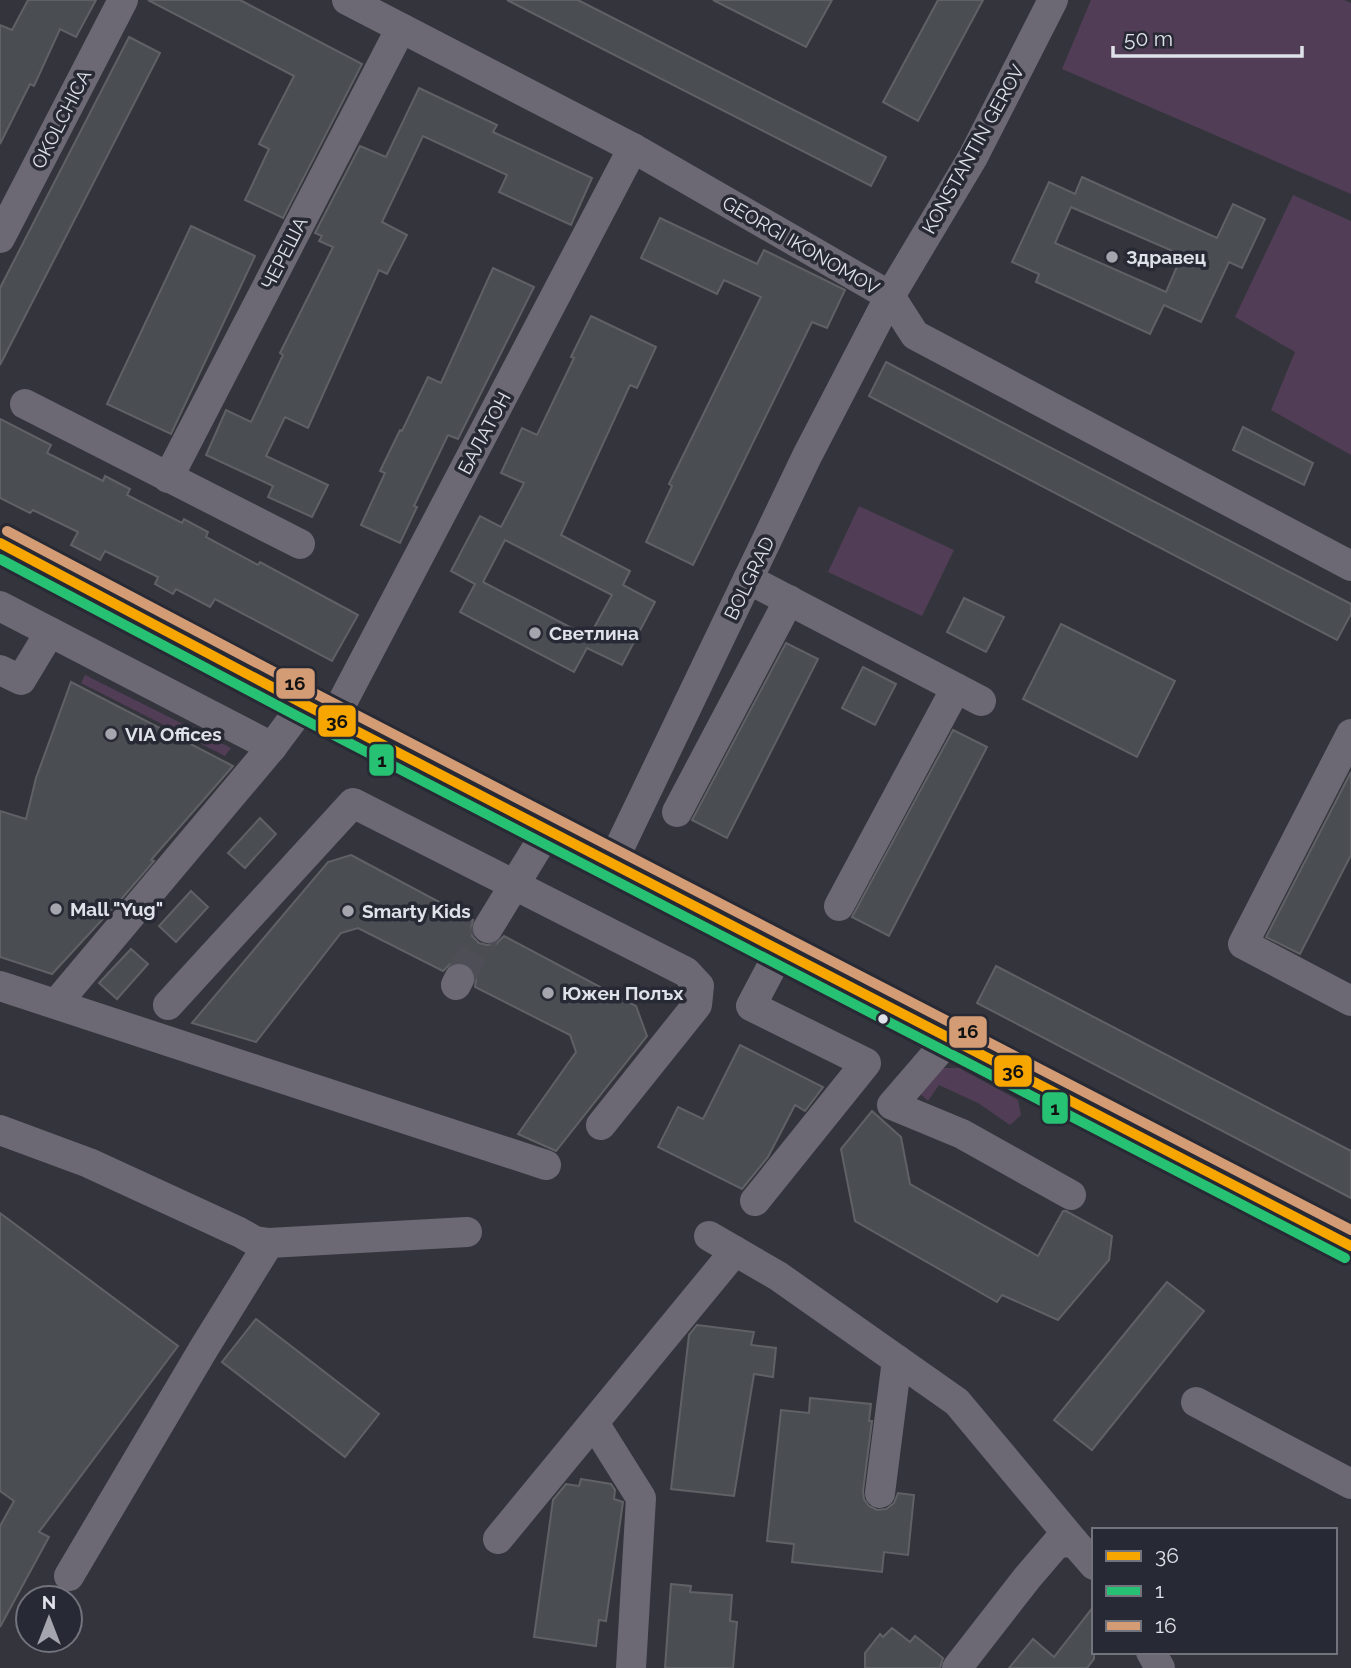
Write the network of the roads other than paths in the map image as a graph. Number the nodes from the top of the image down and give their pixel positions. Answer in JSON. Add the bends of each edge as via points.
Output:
{"nodes":[{"id":1,"x":123,"y":0,"type":"edge"},
{"id":2,"x":347,"y":0,"type":"edge"},
{"id":3,"x":1053,"y":0,"type":"edge"},
{"id":4,"x":401,"y":28,"type":"junction"},
{"id":5,"x":633,"y":148,"type":"junction"},
{"id":6,"x":0,"y":238,"type":"edge"},
{"id":7,"x":890,"y":296,"type":"junction"},
{"id":8,"x":25,"y":404,"type":"dead end"},
{"id":9,"x":168,"y":478,"type":"junction"},
{"id":10,"x":0,"y":543,"type":"edge"},
{"id":11,"x":300,"y":544,"type":"dead end"},
{"id":12,"x":1351,"y":566,"type":"edge"},
{"id":13,"x":748,"y":579,"type":"junction"},
{"id":14,"x":789,"y":600,"type":"junction"},
{"id":15,"x":0,"y":606,"type":"edge"},
{"id":16,"x":50,"y":632,"type":"junction"},
{"id":17,"x":0,"y":670,"type":"edge"},
{"id":18,"x":304,"y":704,"type":"junction"},
{"id":19,"x":334,"y":718,"type":"junction"},
{"id":20,"x":1351,"y":734,"type":"edge"},
{"id":21,"x":272,"y":747,"type":"junction"},
{"id":22,"x":677,"y":812,"type":"dead end"},
{"id":23,"x":548,"y":830,"type":"junction"},
{"id":24,"x":612,"y":863,"type":"junction"},
{"id":25,"x":513,"y":884,"type":"junction"},
{"id":26,"x":839,"y":906,"type":"dead end"},
{"id":27,"x":488,"y":928,"type":"tunnel mouth"},
{"id":28,"x":780,"y":951,"type":"junction"},
{"id":29,"x":0,"y":986,"type":"edge"},
{"id":30,"x":1351,"y":1001,"type":"edge"},
{"id":31,"x":56,"y":1004,"type":"junction"},
{"id":32,"x":168,"y":1005,"type":"dead end"},
{"id":33,"x":949,"y":1039,"type":"junction"},
{"id":34,"x":601,"y":1125,"type":"dead end"},
{"id":35,"x":0,"y":1129,"type":"edge"},
{"id":36,"x":546,"y":1165,"type":"dead end"},
{"id":37,"x":1071,"y":1195,"type":"dead end"},
{"id":38,"x":755,"y":1201,"type":"dead end"},
{"id":39,"x":467,"y":1233,"type":"dead end"},
{"id":40,"x":709,"y":1236,"type":"dead end"},
{"id":41,"x":269,"y":1242,"type":"junction"},
{"id":42,"x":1351,"y":1246,"type":"edge"},
{"id":43,"x":735,"y":1251,"type":"junction"},
{"id":44,"x":897,"y":1360,"type":"junction"},
{"id":45,"x":1196,"y":1402,"type":"dead end"},
{"id":46,"x":594,"y":1423,"type":"junction"},
{"id":47,"x":1351,"y":1484,"type":"edge"},
{"id":48,"x":880,"y":1493,"type":"dead end"},
{"id":49,"x":498,"y":1539,"type":"dead end"},
{"id":50,"x":1074,"y":1542,"type":"junction"},
{"id":51,"x":1092,"y":1563,"type":"edge"},
{"id":52,"x":69,"y":1576,"type":"dead end"},
{"id":53,"x":631,"y":1668,"type":"edge"},
{"id":54,"x":957,"y":1668,"type":"edge"}],
"edges":[{"from":1,"to":6,"type":"street","name":"OKOLCHICA"},
{"from":2,"to":4,"type":"street","name":"GEORGI IKONOMOV"},
{"from":3,"to":7,"type":"street","name":"KONSTANTIN GEROV","via":[[973,156]]},
{"from":4,"to":5,"type":"street","name":"GEORGI IKONOMOV"},
{"from":4,"to":9,"type":"street","name":"ЧЕРЕША"},
{"from":5,"to":7,"type":"street","name":"GEORGI IKONOMOV"},
{"from":5,"to":19,"type":"street","name":"БАЛАТОН"},
{"from":7,"to":12,"type":"street","name":"GEORGI IKONOMOV","via":[[915,335]]},
{"from":7,"to":13,"type":"street","name":"BOLGRAD"},
{"from":8,"to":9,"type":"street"},
{"from":9,"to":11,"type":"street"},
{"from":10,"to":18,"type":"street"},
{"from":13,"to":14,"type":"street"},
{"from":13,"to":24,"type":"street","name":"BOLGRAD"},
{"from":14,"to":22,"type":"street"},
{"from":14,"to":26,"type":"street","via":[[969,694]]},
{"from":15,"to":16,"type":"street"},
{"from":16,"to":17,"type":"street","via":[[21,680]]},
{"from":16,"to":21,"type":"street"},
{"from":18,"to":19,"type":"street"},
{"from":18,"to":21,"type":"street"},
{"from":19,"to":23,"type":"street"},
{"from":20,"to":30,"type":"street","via":[[1243,944]]},
{"from":21,"to":31,"type":"street"},
{"from":23,"to":24,"type":"street"},
{"from":23,"to":25,"type":"street"},
{"from":24,"to":28,"type":"street"},
{"from":25,"to":27,"type":"street"},
{"from":25,"to":32,"type":"street","via":[[353,803]]},
{"from":25,"to":34,"type":"street","via":[[686,972],[699,986],[698,1004]]},
{"from":28,"to":33,"type":"street"},
{"from":28,"to":38,"type":"street","via":[[751,1006],[866,1063]]},
{"from":29,"to":31,"type":"street"},
{"from":31,"to":36,"type":"street"},
{"from":33,"to":37,"type":"street","via":[[892,1105],[962,1135]]},
{"from":33,"to":42,"type":"street"},
{"from":35,"to":41,"type":"street","via":[[89,1163],[255,1241]]},
{"from":39,"to":41,"type":"street"},
{"from":40,"to":43,"type":"street"},
{"from":41,"to":52,"type":"street"},
{"from":43,"to":44,"type":"street"},
{"from":43,"to":46,"type":"street"},
{"from":44,"to":48,"type":"street"},
{"from":44,"to":50,"type":"street","via":[[957,1402]]},
{"from":45,"to":47,"type":"street"},
{"from":46,"to":49,"type":"street"},
{"from":46,"to":53,"type":"street","via":[[641,1498]]},
{"from":50,"to":51,"type":"street"},
{"from":50,"to":54,"type":"street","via":[[1057,1543]]}]}
